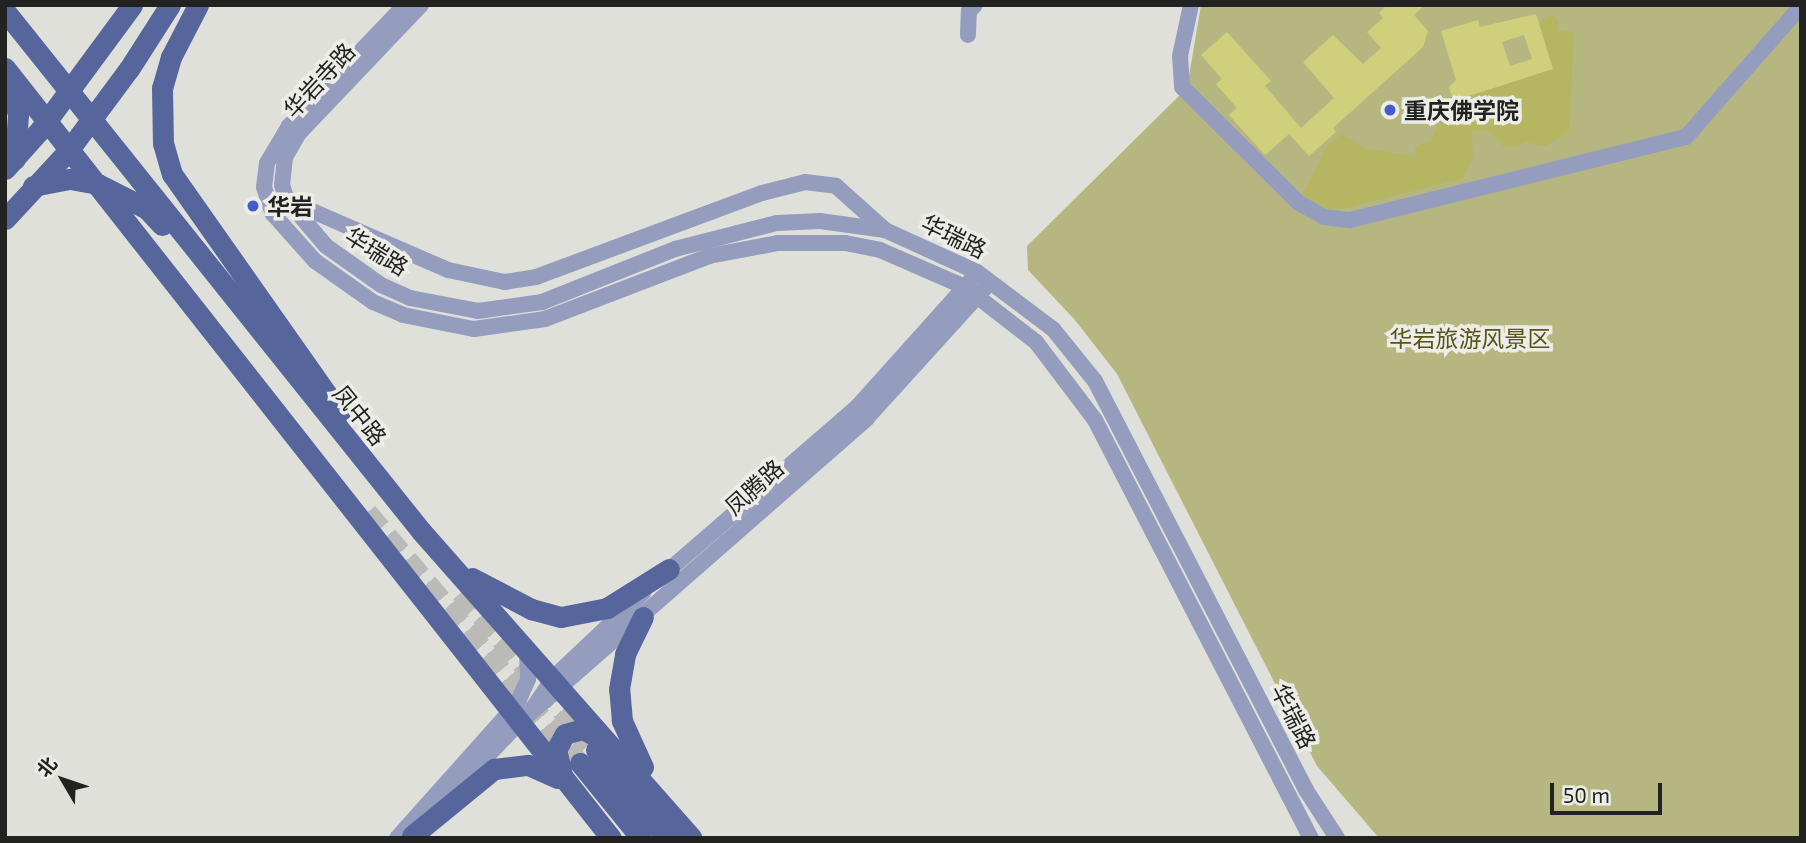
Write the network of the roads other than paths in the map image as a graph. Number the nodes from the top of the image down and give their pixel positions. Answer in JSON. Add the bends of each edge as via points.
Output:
{"nodes":[{"id":1,"x":132,"y":5,"type":"edge"},
{"id":2,"x":170,"y":5,"type":"edge"},
{"id":3,"x":198,"y":5,"type":"edge"},
{"id":4,"x":405,"y":5,"type":"edge"},
{"id":5,"x":421,"y":5,"type":"edge"},
{"id":6,"x":975,"y":5,"type":"edge"},
{"id":7,"x":1191,"y":5,"type":"edge"},
{"id":8,"x":1801,"y":6,"type":"edge"},
{"id":9,"x":5,"y":11,"type":"edge"},
{"id":10,"x":968,"y":35,"type":"dead end"},
{"id":11,"x":5,"y":68,"type":"edge"},
{"id":12,"x":5,"y":80,"type":"edge"},
{"id":13,"x":5,"y":169,"type":"edge"},
{"id":14,"x":5,"y":181,"type":"edge"},
{"id":15,"x":98,"y":184,"type":"junction"},
{"id":16,"x":5,"y":198,"type":"edge"},
{"id":17,"x":266,"y":200,"type":"joint"},
{"id":18,"x":287,"y":200,"type":"junction"},
{"id":19,"x":5,"y":219,"type":"edge"},
{"id":20,"x":885,"y":230,"type":"junction"},
{"id":21,"x":984,"y":276,"type":"junction"},
{"id":22,"x":222,"y":287,"type":"junction"},
{"id":23,"x":972,"y":291,"type":"junction"},
{"id":24,"x":421,"y":531,"type":"junction"},
{"id":25,"x":454,"y":566,"type":"junction"},
{"id":26,"x":669,"y":569,"type":"junction"},
{"id":27,"x":643,"y":617,"type":"junction"},
{"id":28,"x":527,"y":649,"type":"junction"},
{"id":29,"x":558,"y":683,"type":"junction"},
{"id":30,"x":520,"y":717,"type":"junction"},
{"id":31,"x":643,"y":780,"type":"junction"},
{"id":32,"x":566,"y":783,"type":"junction"},
{"id":33,"x":665,"y":805,"type":"junction"},
{"id":34,"x":407,"y":837,"type":"edge"},
{"id":35,"x":611,"y":838,"type":"edge"},
{"id":36,"x":641,"y":838,"type":"edge"},
{"id":37,"x":667,"y":838,"type":"edge"},
{"id":38,"x":692,"y":838,"type":"edge"},
{"id":39,"x":1311,"y":838,"type":"edge"},
{"id":40,"x":1337,"y":838,"type":"edge"}],
"edges":[{"from":1,"to":13,"type":"main road","via":[[40,131]]},
{"from":2,"to":19,"type":"main road","via":[[130,69],[68,151]]},
{"from":3,"to":24,"type":"main road","via":[[171,57],[162,88],[163,144],[187,201],[300,354]]},
{"from":4,"to":17,"type":"street","name":"华岩寺路","via":[[280,138],[267,163]]},
{"from":5,"to":18,"type":"street","name":"华岩寺路","via":[[291,145],[282,171]]},
{"from":6,"to":10,"type":"street","via":[[969,11]]},
{"from":7,"to":8,"type":"street","via":[[1180,57],[1182,87],[1299,203],[1324,217],[1350,220],[1686,137]]},
{"from":9,"to":22,"type":"main road","name":"凤中路"},
{"from":11,"to":15,"type":"main road"},
{"from":12,"to":14,"type":"main road","via":[[18,114],[19,133],[18,152]]},
{"from":15,"to":16,"type":"main road","via":[[46,181]]},
{"from":15,"to":22,"type":"main road","via":[[147,209]]},
{"from":15,"to":30,"type":"main road"},
{"from":17,"to":23,"type":"street","name":"华瑞路","via":[[291,239],[342,283],[393,311],[439,325],[510,327],[545,319],[709,256],[778,243],[823,242],[880,250]]},
{"from":18,"to":20,"type":"street","via":[[469,276],[521,280],[762,192],[805,182],[836,186]]},
{"from":18,"to":20,"type":"street","name":"华瑞路","via":[[326,246],[381,285],[445,307],[478,311],[542,302],[675,249],[739,230],[820,221]]},
{"from":20,"to":21,"type":"street","name":"华瑞路"},
{"from":21,"to":23,"type":"street","name":"凤腾路"},
{"from":21,"to":40,"type":"street","name":"华瑞路","via":[[1053,329],[1095,381],[1306,790]]},
{"from":22,"to":24,"type":"main road","name":"凤中路"},
{"from":23,"to":26,"type":"street","name":"凤腾路","via":[[857,407]]},
{"from":23,"to":27,"type":"street","name":"凤腾路","via":[[867,418]]},
{"from":23,"to":39,"type":"street","name":"华瑞路","via":[[1036,342],[1095,420]]},
{"from":24,"to":25,"type":"main road","name":"凤中路"},
{"from":25,"to":26,"type":"main road","via":[[504,597],[561,617],[607,608]]},
{"from":25,"to":28,"type":"main road","name":"凤中路"},
{"from":26,"to":29,"type":"street","name":"凤腾路"},
{"from":27,"to":29,"type":"street","name":"凤腾路"},
{"from":27,"to":33,"type":"main road","via":[[625,653],[620,706],[633,749]]},
{"from":28,"to":29,"type":"main road","name":"凤中路"},
{"from":28,"to":30,"type":"street","via":[[528,679]]},
{"from":29,"to":30,"type":"street","name":"凤腾路"},
{"from":29,"to":31,"type":"main road","name":"凤中路"},
{"from":30,"to":32,"type":"main road","via":[[535,745]]},
{"from":30,"to":34,"type":"street"},
{"from":31,"to":32,"type":"main road","via":[[593,733],[574,730],[556,750]]},
{"from":31,"to":33,"type":"main road","name":"凤中路"},
{"from":32,"to":34,"type":"main road","via":[[528,765],[494,769]]},
{"from":32,"to":35,"type":"main road"},
{"from":33,"to":38,"type":"main road","name":"凤中路"},
{"from":36,"to":37,"type":"main road","via":[[588,757]]}]}
